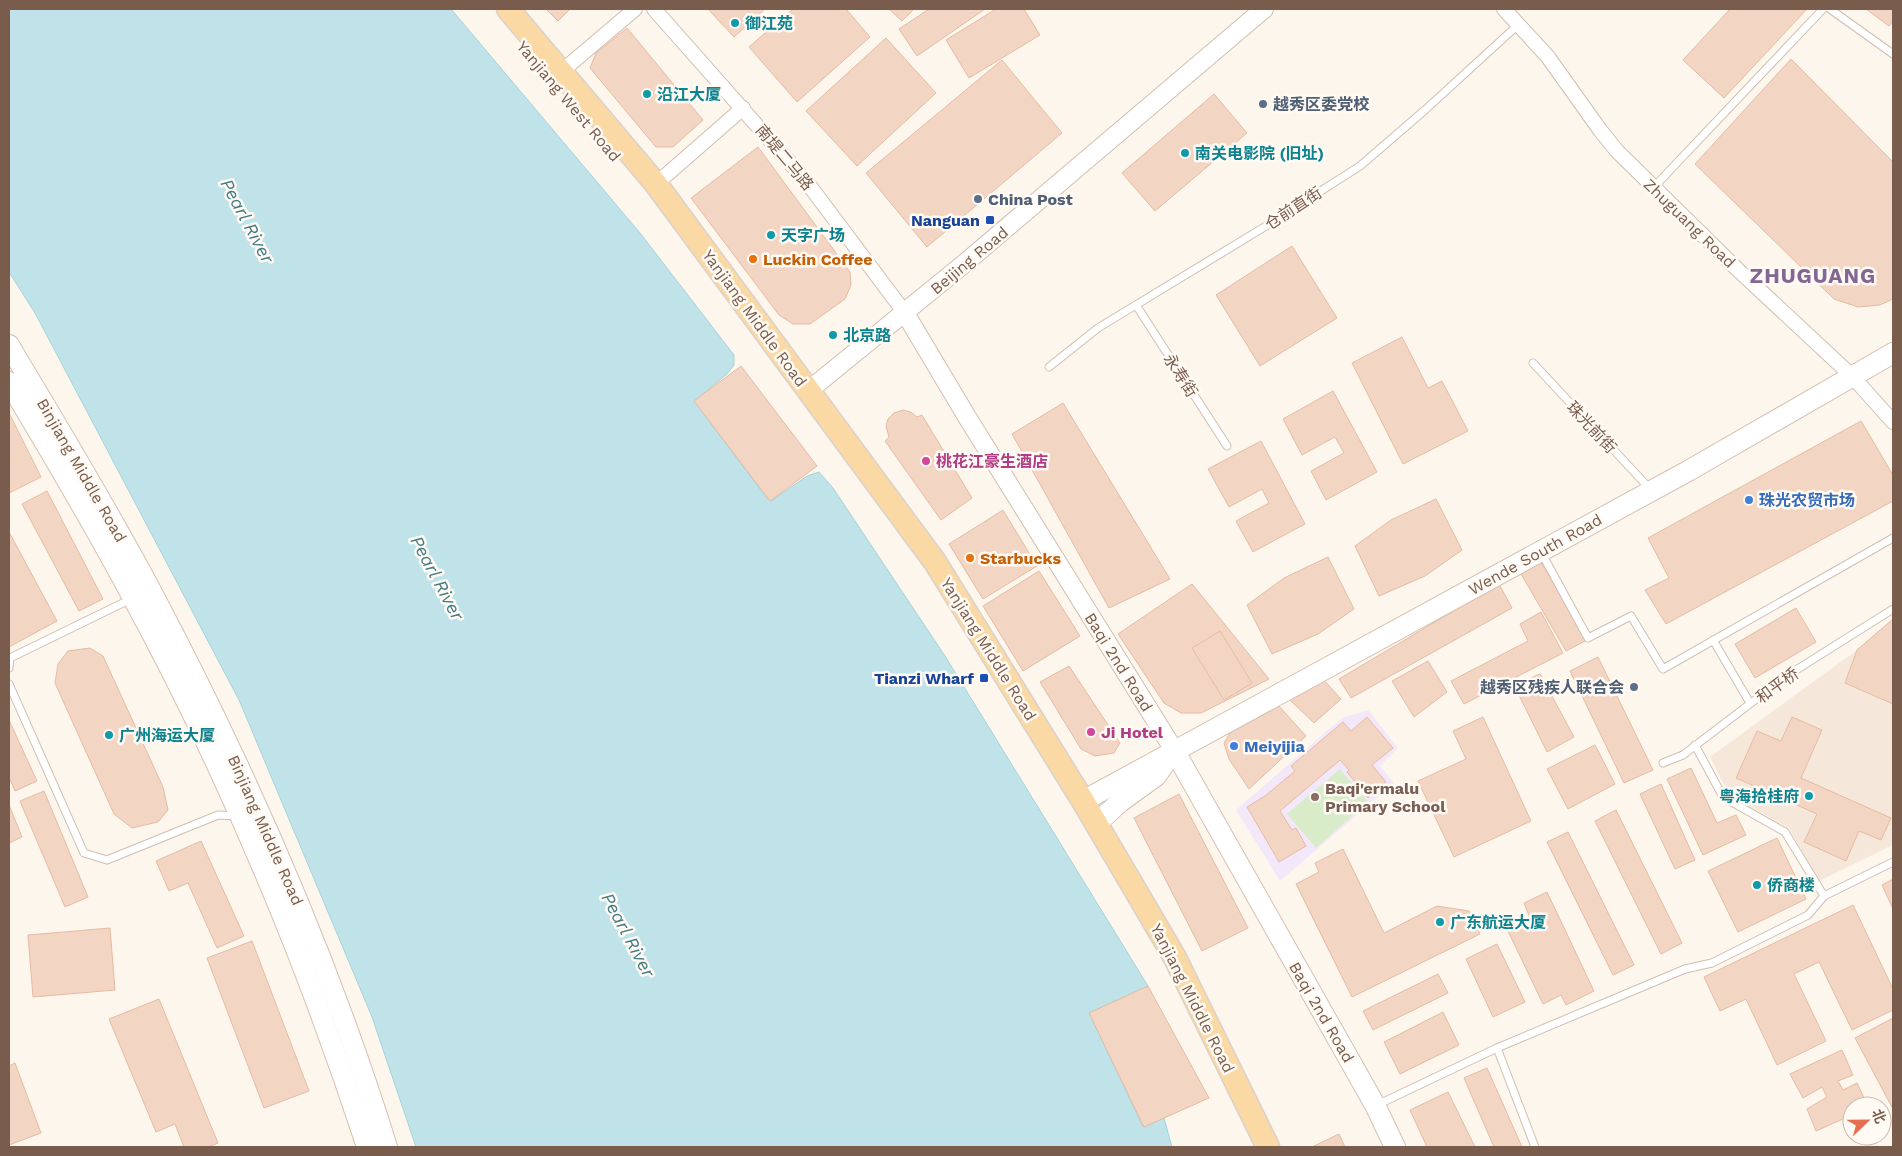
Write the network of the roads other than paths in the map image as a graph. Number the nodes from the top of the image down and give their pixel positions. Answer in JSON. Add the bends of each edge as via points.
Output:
{"nodes":[{"id":1,"x":492,"y":9,"type":"edge"},
{"id":2,"x":508,"y":9,"type":"edge"},
{"id":3,"x":635,"y":9,"type":"edge"},
{"id":4,"x":654,"y":9,"type":"edge"},
{"id":5,"x":1264,"y":9,"type":"edge"},
{"id":6,"x":1504,"y":9,"type":"edge"},
{"id":7,"x":1823,"y":9,"type":"edge"},
{"id":8,"x":1830,"y":9,"type":"edge"},
{"id":9,"x":1519,"y":24,"type":"junction"},
{"id":10,"x":1893,"y":54,"type":"edge"},
{"id":11,"x":562,"y":71,"type":"junction"},
{"id":12,"x":743,"y":108,"type":"junction"},
{"id":13,"x":1654,"y":187,"type":"junction"},
{"id":14,"x":651,"y":189,"type":"junction"},
{"id":15,"x":1136,"y":305,"type":"junction"},
{"id":16,"x":905,"y":313,"type":"junction"},
{"id":17,"x":9,"y":345,"type":"edge"},
{"id":18,"x":1893,"y":353,"type":"edge"},
{"id":19,"x":1533,"y":363,"type":"dead end"},
{"id":20,"x":1049,"y":367,"type":"dead end"},
{"id":21,"x":1852,"y":376,"type":"junction"},
{"id":22,"x":9,"y":382,"type":"edge"},
{"id":23,"x":808,"y":391,"type":"junction"},
{"id":24,"x":1893,"y":422,"type":"edge"},
{"id":25,"x":1227,"y":446,"type":"dead end"},
{"id":26,"x":1651,"y":491,"type":"junction"},
{"id":27,"x":1893,"y":538,"type":"edge"},
{"id":28,"x":1541,"y":552,"type":"junction"},
{"id":29,"x":133,"y":598,"type":"junction"},
{"id":30,"x":1893,"y":610,"type":"edge"},
{"id":31,"x":1713,"y":640,"type":"junction"},
{"id":32,"x":9,"y":668,"type":"edge"},
{"id":33,"x":9,"y":684,"type":"edge"},
{"id":34,"x":1750,"y":704,"type":"junction"},
{"id":35,"x":1696,"y":745,"type":"junction"},
{"id":36,"x":1174,"y":750,"type":"junction"},
{"id":37,"x":1663,"y":763,"type":"dead end"},
{"id":38,"x":1084,"y":801,"type":"junction"},
{"id":39,"x":239,"y":816,"type":"junction"},
{"id":40,"x":1097,"y":823,"type":"junction"},
{"id":41,"x":1893,"y":862,"type":"edge"},
{"id":42,"x":1824,"y":896,"type":"junction"},
{"id":43,"x":1497,"y":1048,"type":"junction"},
{"id":44,"x":1375,"y":1106,"type":"junction"},
{"id":45,"x":366,"y":1147,"type":"edge"},
{"id":46,"x":386,"y":1147,"type":"edge"},
{"id":47,"x":1268,"y":1147,"type":"edge"},
{"id":48,"x":1395,"y":1147,"type":"edge"},
{"id":49,"x":1535,"y":1147,"type":"edge"}],
"edges":[{"from":1,"to":14,"type":"main road","name":"Yanjiang West Road"},
{"from":2,"to":11,"type":"main road","name":"Yanjiang West Road"},
{"from":3,"to":11,"type":"street"},
{"from":4,"to":12,"type":"street","name":"南堤二马路"},
{"from":5,"to":16,"type":"street","name":"Beijing Road"},
{"from":6,"to":9,"type":"street","name":"Zhuguang Road"},
{"from":7,"to":13,"type":"lane"},
{"from":8,"to":10,"type":"lane"},
{"from":9,"to":13,"type":"street","name":"Zhuguang Road","via":[[1548,57],[1611,144]]},
{"from":9,"to":15,"type":"lane","name":"仓前直街","via":[[1360,166]]},
{"from":11,"to":14,"type":"main road","name":"Yanjiang West Road"},
{"from":12,"to":14,"type":"street"},
{"from":12,"to":16,"type":"street","name":"南堤二马路","via":[[806,181]]},
{"from":13,"to":21,"type":"street","name":"Zhuguang Road"},
{"from":14,"to":23,"type":"main road","name":"Yanjiang Middle Road"},
{"from":15,"to":20,"type":"lane","name":"仓前直街","via":[[1098,328]]},
{"from":15,"to":25,"type":"lane","name":"永寿街"},
{"from":16,"to":23,"type":"street","name":"Beijing Road"},
{"from":16,"to":36,"type":"street","name":"Baqi 2nd Road"},
{"from":17,"to":46,"type":"main road","name":"Binjiang Middle Road","via":[[149,588],[228,746],[323,960]]},
{"from":18,"to":21,"type":"main road","name":"Wende South Road"},
{"from":19,"to":26,"type":"lane","name":"珠光前街"},
{"from":21,"to":24,"type":"street","name":"Zhuguang Road"},
{"from":21,"to":26,"type":"main road","name":"Wende South Road"},
{"from":22,"to":29,"type":"main road","name":"Binjiang Middle Road"},
{"from":23,"to":38,"type":"main road","name":"Yanjiang Middle Road","via":[[934,562]]},
{"from":26,"to":28,"type":"main road","name":"Wende South Road"},
{"from":27,"to":31,"type":"lane"},
{"from":28,"to":31,"type":"lane","via":[[1588,638],[1631,616],[1663,669]]},
{"from":28,"to":36,"type":"main road","name":"Wende South Road"},
{"from":29,"to":32,"type":"lane","via":[[10,658]]},
{"from":29,"to":39,"type":"main road","name":"Binjiang Middle Road"},
{"from":30,"to":34,"type":"lane","name":"和平桥","via":[[1785,677]]},
{"from":31,"to":34,"type":"lane"},
{"from":33,"to":39,"type":"lane","via":[[84,853],[107,860],[218,815]]},
{"from":34,"to":35,"type":"lane","name":"和平桥"},
{"from":35,"to":37,"type":"lane","name":"和平桥","via":[[1683,755]]},
{"from":35,"to":42,"type":"lane","via":[[1723,797],[1785,832]]},
{"from":36,"to":38,"type":"main road","name":"Wende South Road"},
{"from":36,"to":40,"type":"main road","via":[[1156,776]]},
{"from":36,"to":44,"type":"main road","name":"Baqi 2nd Road"},
{"from":38,"to":40,"type":"main road","name":"Yanjiang Middle Road"},
{"from":39,"to":45,"type":"main road","name":"Binjiang Middle Road","via":[[313,992]]},
{"from":40,"to":47,"type":"main road","name":"Yanjiang Middle Road","via":[[1174,956]]},
{"from":41,"to":42,"type":"lane"},
{"from":42,"to":43,"type":"lane","via":[[1808,915],[1712,963],[1685,969]]},
{"from":43,"to":44,"type":"lane"},
{"from":43,"to":49,"type":"lane"},
{"from":44,"to":48,"type":"main road","name":"Baqi 2nd Road"}]}
